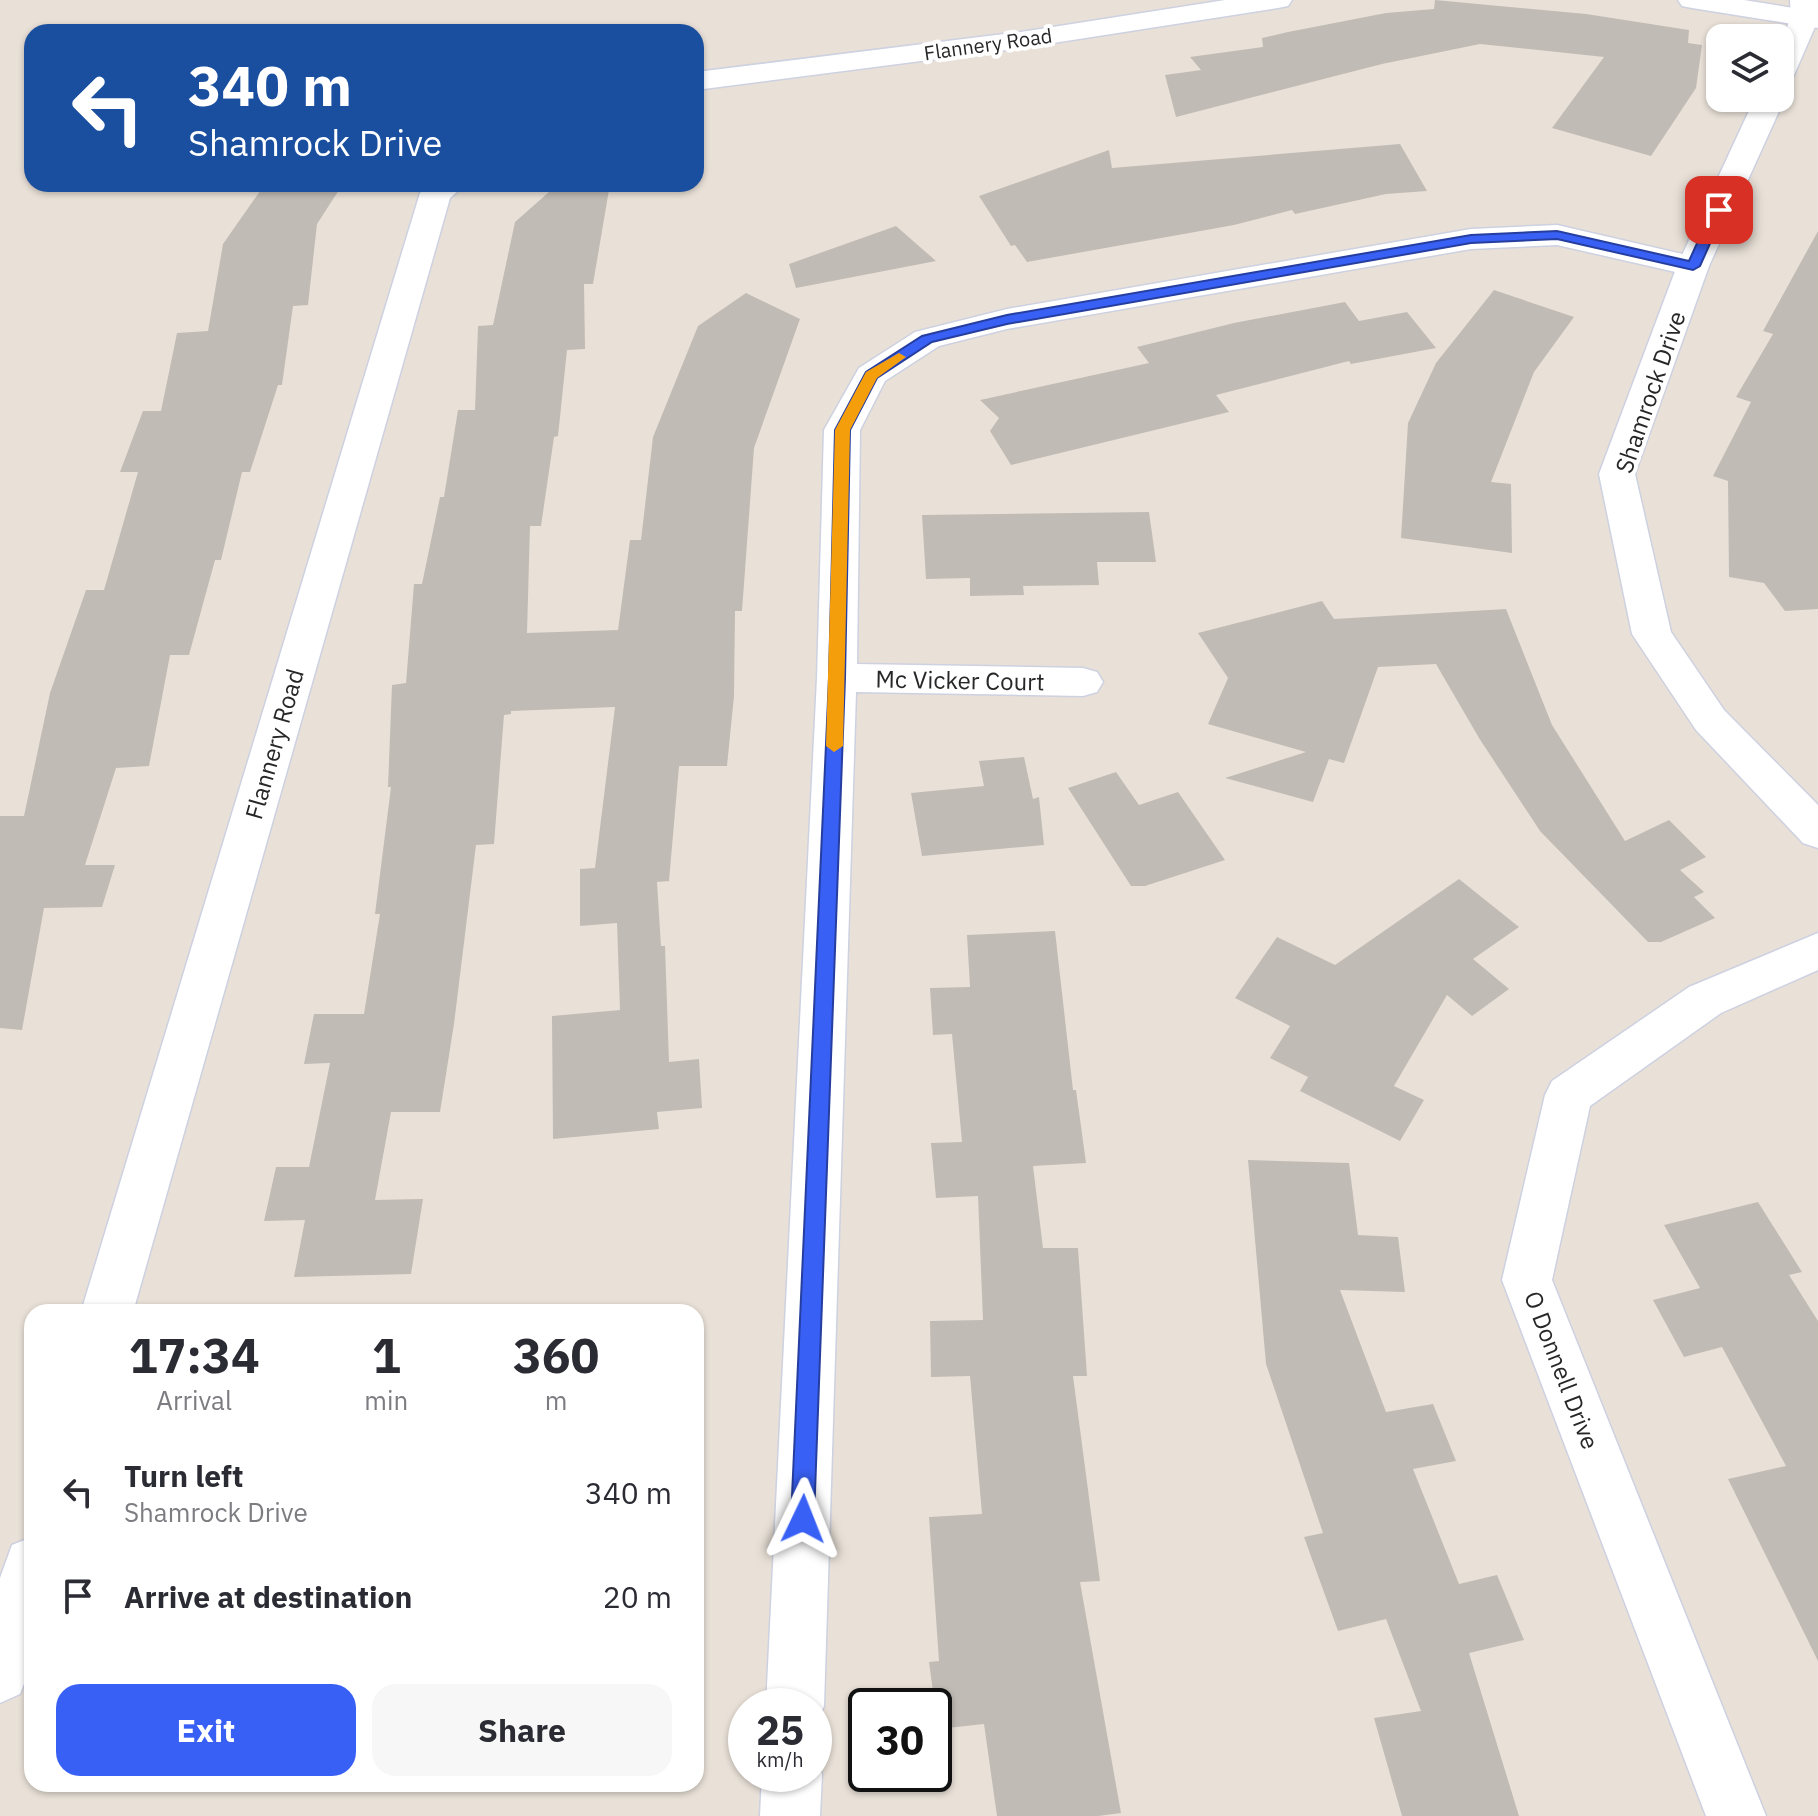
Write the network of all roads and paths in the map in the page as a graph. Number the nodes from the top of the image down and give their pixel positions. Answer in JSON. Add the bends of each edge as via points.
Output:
{"nodes":[{"id":1,"x":1278,"y":0,"type":"edge"},
{"id":2,"x":1692,"y":0,"type":"edge"},
{"id":3,"x":1809,"y":13,"type":"edge"},
{"id":4,"x":1794,"y":45,"type":"edge"},
{"id":5,"x":704,"y":80,"type":"edge"},
{"id":6,"x":1764,"y":112,"type":"edge"},
{"id":7,"x":438,"y":192,"type":"edge"},
{"id":8,"x":1693,"y":266,"type":"junction"},
{"id":9,"x":837,"y":678,"type":"junction"},
{"id":10,"x":1083,"y":682,"type":"dead end"},
{"id":11,"x":1818,"y":832,"type":"edge"},
{"id":12,"x":1818,"y":951,"type":"edge"},
{"id":13,"x":109,"y":1304,"type":"edge"},
{"id":14,"x":24,"y":1592,"type":"edge"},
{"id":15,"x":0,"y":1674,"type":"edge"},
{"id":16,"x":796,"y":1688,"type":"edge"},
{"id":17,"x":791,"y":1792,"type":"edge"},
{"id":18,"x":790,"y":1816,"type":"edge"},
{"id":19,"x":1736,"y":1816,"type":"edge"}],
"edges":[{"from":1,"to":5,"type":"street","name":"Flannery Road","via":[[1021,40]]},
{"from":2,"to":3,"type":"street"},
{"from":3,"to":4,"type":"street"},
{"from":6,"to":8,"type":"street","name":"Shamrock Drive"},
{"from":7,"to":13,"type":"street","name":"Flannery Road"},
{"from":8,"to":9,"type":"street","via":[[1557,235],[1471,239],[1007,319],[927,339],[871,375],[842,430]]},
{"from":8,"to":11,"type":"street","name":"Shamrock Drive","via":[[1617,474],[1652,634],[1710,720]]},
{"from":9,"to":10,"type":"street","name":"Mc Vicker Court"},
{"from":9,"to":16,"type":"street"},
{"from":12,"to":19,"type":"street","name":"O Donnell Drive","via":[[1705,1000],[1569,1095],[1527,1280]]},
{"from":14,"to":15,"type":"street"},
{"from":17,"to":18,"type":"street"}]}
